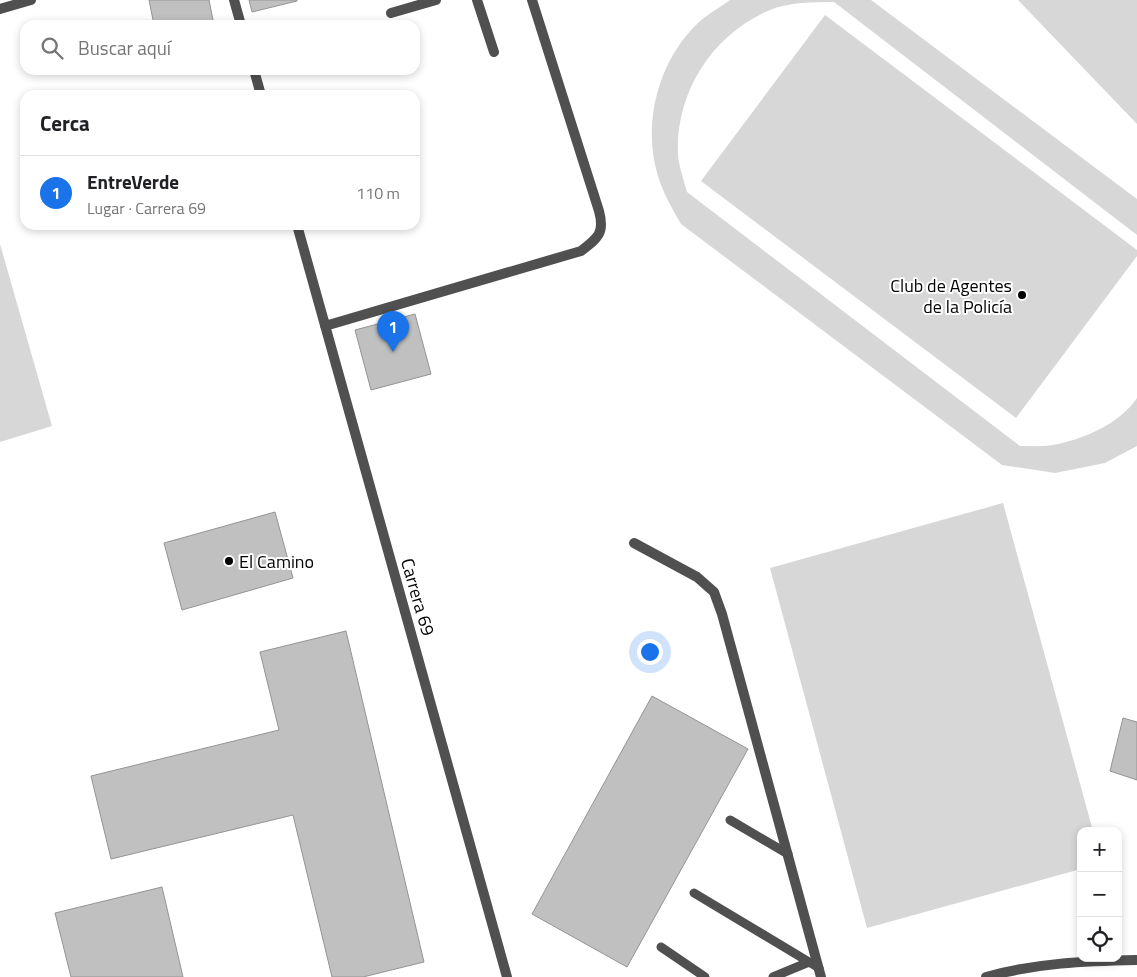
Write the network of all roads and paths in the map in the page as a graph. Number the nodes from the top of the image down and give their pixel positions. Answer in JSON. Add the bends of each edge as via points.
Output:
{"nodes":[{"id":1,"x":31,"y":0,"type":"edge"},
{"id":2,"x":234,"y":0,"type":"edge"},
{"id":3,"x":436,"y":0,"type":"edge"},
{"id":4,"x":477,"y":0,"type":"edge"},
{"id":5,"x":532,"y":0,"type":"edge"},
{"id":6,"x":0,"y":8,"type":"edge"},
{"id":7,"x":391,"y":13,"type":"dead end"},
{"id":8,"x":240,"y":20,"type":"edge"},
{"id":9,"x":494,"y":52,"type":"dead end"},
{"id":10,"x":255,"y":75,"type":"edge"},
{"id":11,"x":260,"y":90,"type":"edge"},
{"id":12,"x":298,"y":230,"type":"edge"},
{"id":13,"x":325,"y":326,"type":"junction"},
{"id":14,"x":634,"y":543,"type":"dead end"},
{"id":15,"x":730,"y":820,"type":"dead end"},
{"id":16,"x":788,"y":854,"type":"junction"},
{"id":17,"x":694,"y":893,"type":"dead end"},
{"id":18,"x":661,"y":947,"type":"dead end"},
{"id":19,"x":1137,"y":960,"type":"edge"},
{"id":20,"x":809,"y":962,"type":"junction"},
{"id":21,"x":820,"y":973,"type":"edge"},
{"id":22,"x":507,"y":977,"type":"edge"},
{"id":23,"x":705,"y":977,"type":"edge"},
{"id":24,"x":773,"y":977,"type":"edge"},
{"id":25,"x":986,"y":977,"type":"edge"}],
"edges":[{"from":1,"to":6,"type":"street"},
{"from":2,"to":8,"type":"street"},
{"from":3,"to":7,"type":"street"},
{"from":4,"to":9,"type":"street"},
{"from":5,"to":13,"type":"street","via":[[603,224],[597,239],[581,251]]},
{"from":10,"to":11,"type":"street"},
{"from":12,"to":13,"type":"street","name":"Carrera 69"},
{"from":13,"to":22,"type":"street","name":"Carrera 69"},
{"from":14,"to":16,"type":"street","via":[[697,577],[714,592]]},
{"from":15,"to":16,"type":"lane"},
{"from":16,"to":21,"type":"street"},
{"from":17,"to":20,"type":"lane"},
{"from":18,"to":23,"type":"lane"},
{"from":19,"to":25,"type":"street","via":[[1067,962],[1017,968]]},
{"from":20,"to":21,"type":"lane"},
{"from":20,"to":24,"type":"lane"}]}
